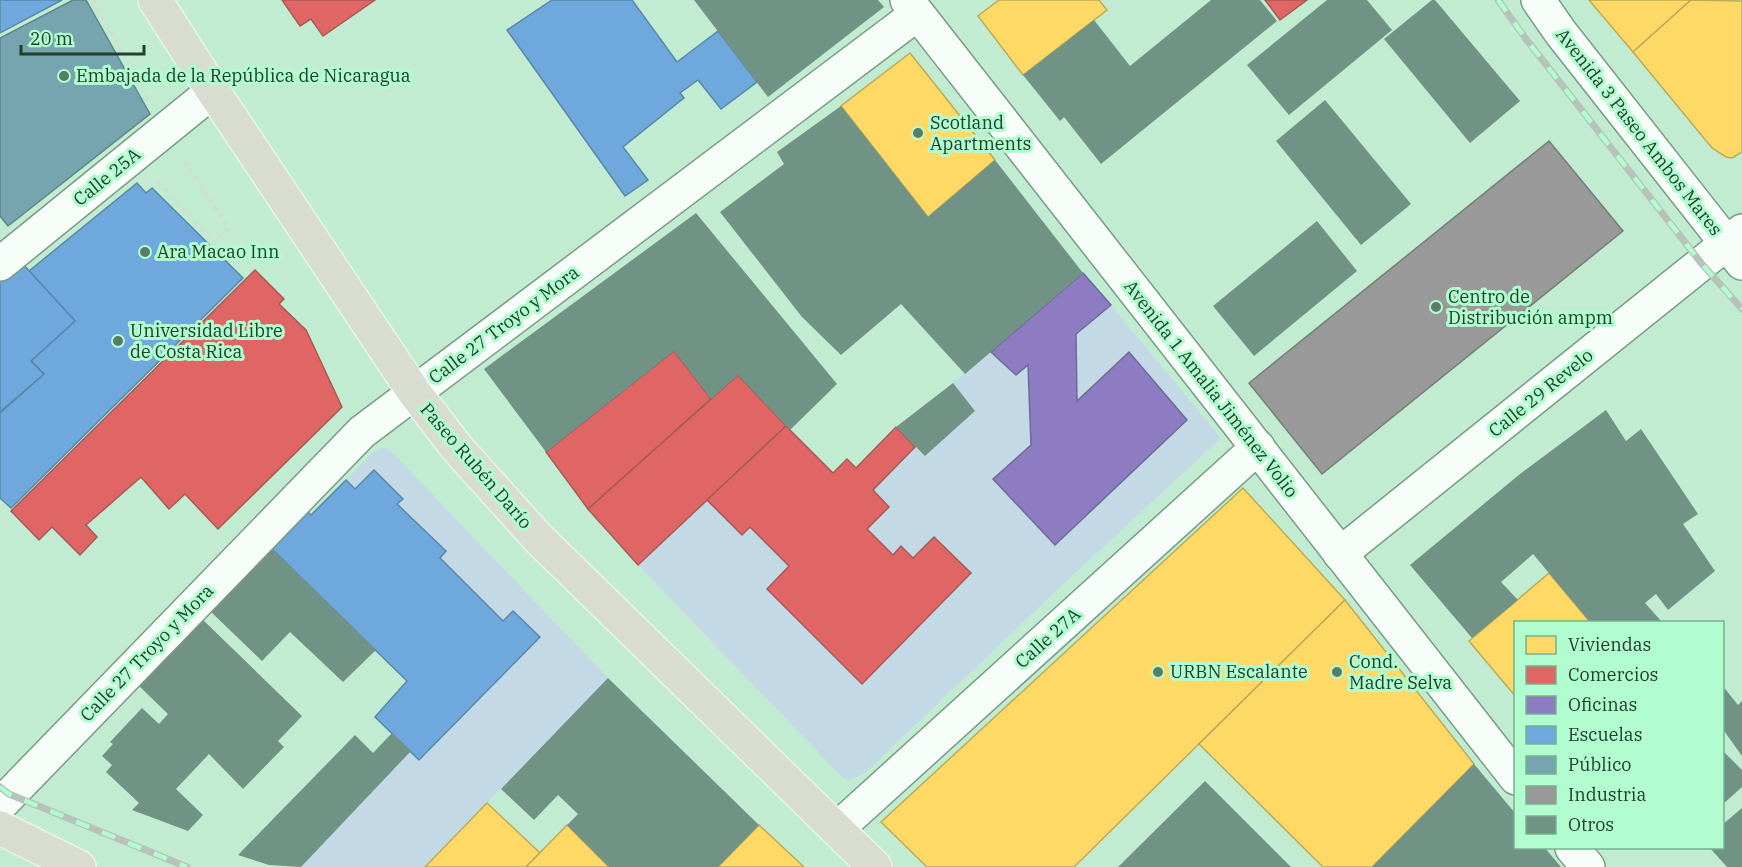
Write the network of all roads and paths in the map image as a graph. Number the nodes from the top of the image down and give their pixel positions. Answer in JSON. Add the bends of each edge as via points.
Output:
{"nodes":[{"id":1,"x":156,"y":0,"type":"edge"},
{"id":2,"x":1538,"y":0,"type":"edge"},
{"id":3,"x":912,"y":7,"type":"edge"},
{"id":4,"x":213,"y":91,"type":"junction"},
{"id":5,"x":155,"y":178,"type":"dead end"},
{"id":6,"x":210,"y":245,"type":"dead end"},
{"id":7,"x":1736,"y":246,"type":"edge"},
{"id":8,"x":0,"y":264,"type":"edge"},
{"id":9,"x":414,"y":392,"type":"junction"},
{"id":10,"x":1258,"y":447,"type":"junction"},
{"id":11,"x":1340,"y":554,"type":"junction"},
{"id":12,"x":1514,"y":777,"type":"edge"},
{"id":13,"x":0,"y":805,"type":"edge"},
{"id":14,"x":0,"y":828,"type":"edge"},
{"id":15,"x":1573,"y":849,"type":"edge"},
{"id":16,"x":859,"y":853,"type":"edge"},
{"id":17,"x":79,"y":867,"type":"edge"},
{"id":18,"x":1588,"y":867,"type":"edge"}],
"edges":[{"from":1,"to":4,"type":"highway","name":"Paseo Rubén Darío"},
{"from":2,"to":7,"type":"street","name":"Avenida 3 Paseo Ambos Mares"},
{"from":3,"to":9,"type":"street","name":"Calle 27 Troyo y Mora"},
{"from":3,"to":10,"type":"street","name":"Avenida 1 Amalia Jiménez Volio"},
{"from":4,"to":8,"type":"street","name":"Calle 25A"},
{"from":4,"to":9,"type":"highway","name":"Paseo Rubén Darío"},
{"from":5,"to":6,"type":"path","via":[[213,242]]},
{"from":7,"to":11,"type":"street","name":"Calle 29 Revelo"},
{"from":9,"to":13,"type":"street","name":"Calle 27 Troyo y Mora","via":[[362,432]]},
{"from":9,"to":16,"type":"highway","name":"Paseo Rubén Darío","via":[[457,448],[538,538]]},
{"from":10,"to":11,"type":"street","name":"Avenida 1 Amalia Jiménez Volio"},
{"from":10,"to":16,"type":"street","name":"Calle 27A"},
{"from":11,"to":12,"type":"street","name":"Avenida 1 Amalia Jiménez Volio"},
{"from":14,"to":17,"type":"highway"},
{"from":15,"to":18,"type":"street"}]}
